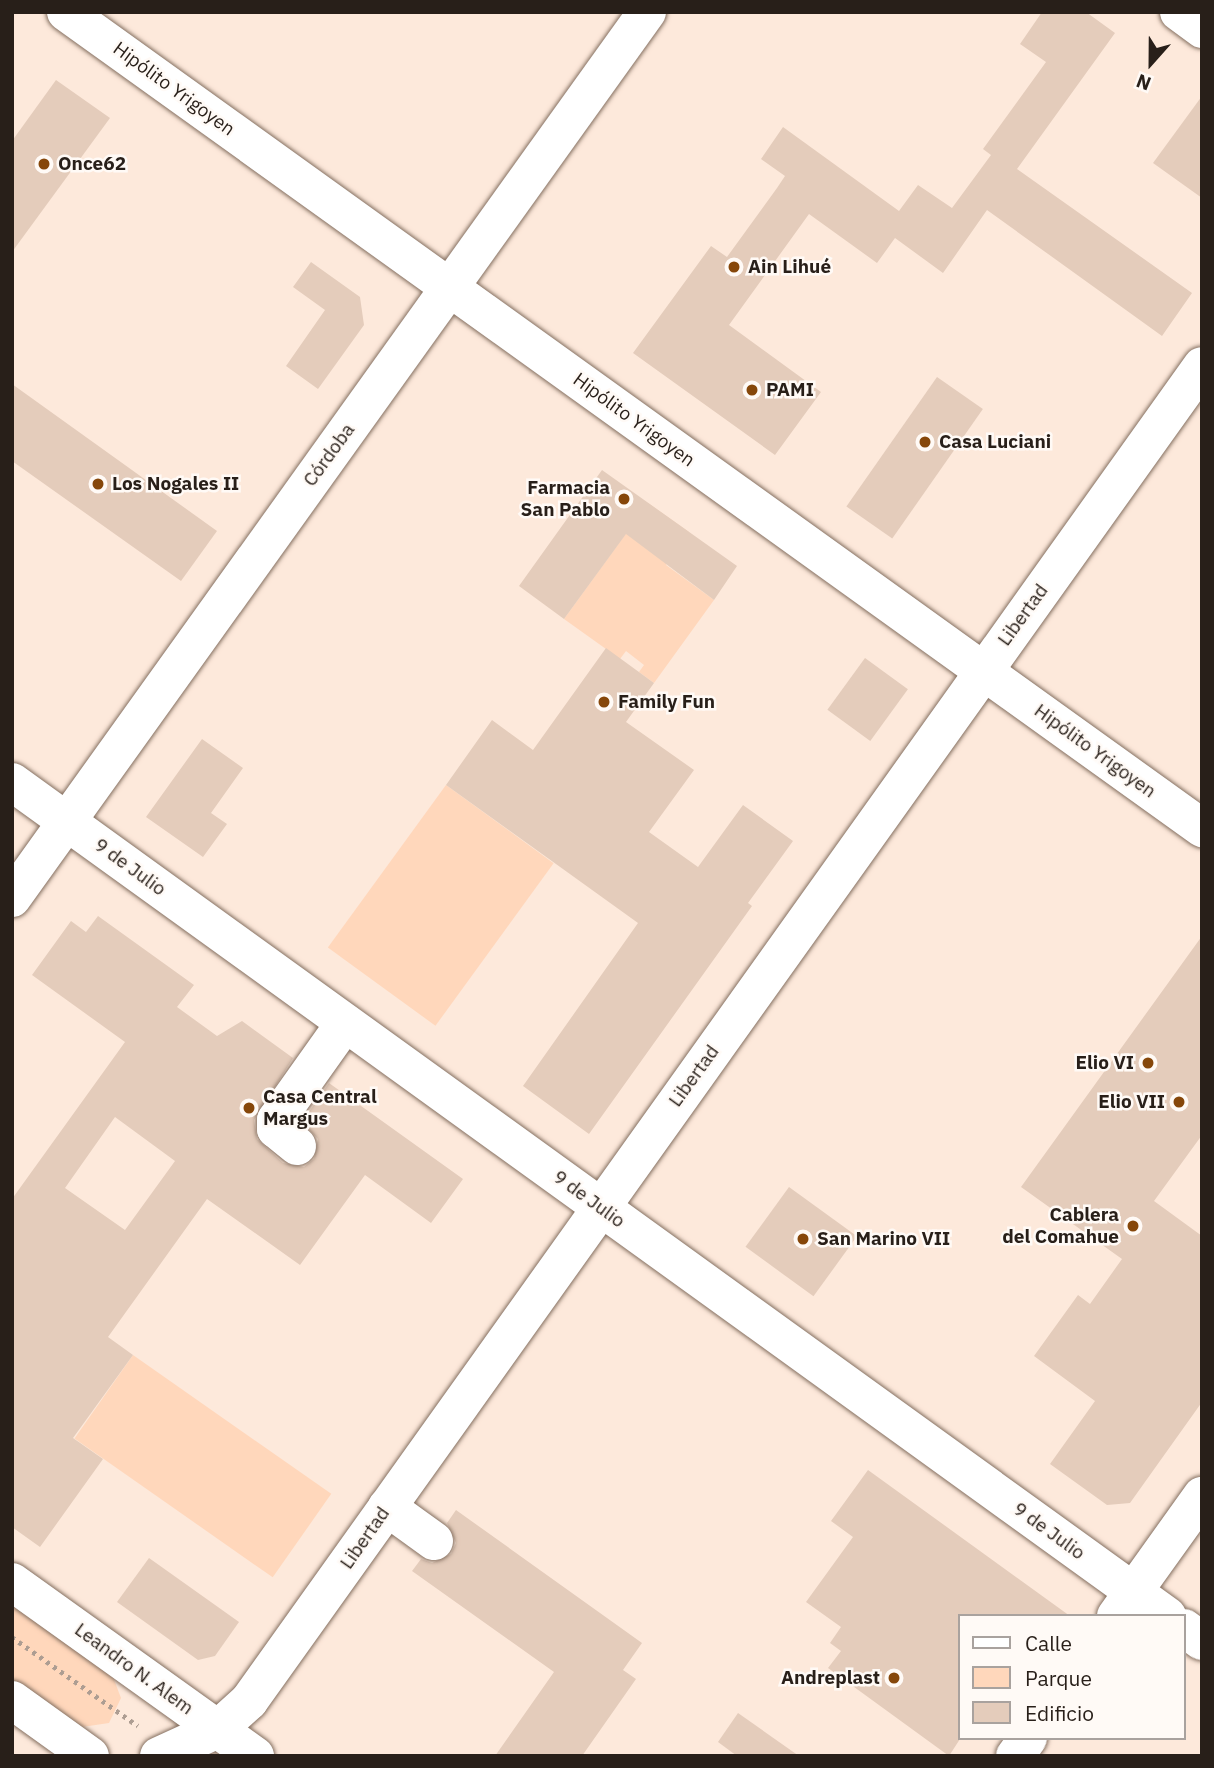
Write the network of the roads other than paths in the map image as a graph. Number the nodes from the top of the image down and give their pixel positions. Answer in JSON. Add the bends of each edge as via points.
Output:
{"nodes":[{"id":1,"x":66,"y":12,"type":"edge"},
{"id":2,"x":647,"y":12,"type":"edge"},
{"id":3,"x":1179,"y":12,"type":"edge"},
{"id":4,"x":1202,"y":29,"type":"edge"},
{"id":5,"x":449,"y":288,"type":"junction"},
{"id":6,"x":1202,"y":366,"type":"edge"},
{"id":7,"x":983,"y":671,"type":"junction"},
{"id":8,"x":12,"y":782,"type":"edge"},
{"id":9,"x":67,"y":822,"type":"junction"},
{"id":10,"x":1202,"y":828,"type":"edge"},
{"id":11,"x":12,"y":898,"type":"edge"},
{"id":12,"x":345,"y":1023,"type":"junction"},
{"id":13,"x":297,"y":1146,"type":"dead end"},
{"id":14,"x":600,"y":1207,"type":"junction"},
{"id":15,"x":1202,"y":1496,"type":"edge"},
{"id":16,"x":387,"y":1507,"type":"junction"},
{"id":17,"x":434,"y":1541,"type":"dead end"},
{"id":18,"x":12,"y":1582,"type":"edge"},
{"id":19,"x":1125,"y":1604,"type":"edge"},
{"id":20,"x":1160,"y":1614,"type":"edge"},
{"id":21,"x":1186,"y":1629,"type":"edge"},
{"id":22,"x":1202,"y":1641,"type":"edge"},
{"id":23,"x":12,"y":1700,"type":"edge"},
{"id":24,"x":218,"y":1729,"type":"junction"},
{"id":25,"x":1027,"y":1740,"type":"edge"},
{"id":26,"x":90,"y":1756,"type":"edge"},
{"id":27,"x":159,"y":1756,"type":"edge"},
{"id":28,"x":255,"y":1756,"type":"edge"},
{"id":29,"x":1015,"y":1756,"type":"edge"}],
"edges":[{"from":1,"to":5,"type":"street","name":"Hipólito Yrigoyen"},
{"from":2,"to":5,"type":"street","name":"Córdoba"},
{"from":3,"to":4,"type":"street"},
{"from":5,"to":7,"type":"street","name":"Hipólito Yrigoyen"},
{"from":5,"to":9,"type":"street","name":"Córdoba"},
{"from":6,"to":7,"type":"street","name":"Libertad"},
{"from":7,"to":10,"type":"street","name":"Hipólito Yrigoyen"},
{"from":7,"to":14,"type":"street","name":"Libertad"},
{"from":8,"to":9,"type":"street","name":"9 de Julio"},
{"from":9,"to":11,"type":"street","name":"Córdoba"},
{"from":9,"to":12,"type":"street","name":"9 de Julio"},
{"from":12,"to":13,"type":"street","via":[[276,1120],[276,1129]]},
{"from":12,"to":14,"type":"street","name":"9 de Julio"},
{"from":14,"to":16,"type":"street","name":"Libertad"},
{"from":14,"to":19,"type":"street","name":"9 de Julio"},
{"from":15,"to":19,"type":"street"},
{"from":16,"to":17,"type":"street"},
{"from":16,"to":24,"type":"street","name":"Libertad","via":[[249,1700]]},
{"from":18,"to":24,"type":"street","name":"Leandro N. Alem"},
{"from":19,"to":20,"type":"street","name":"9 de Julio"},
{"from":21,"to":22,"type":"street"},
{"from":23,"to":26,"type":"street"},
{"from":24,"to":27,"type":"street","name":"Libertad"},
{"from":24,"to":28,"type":"street","name":"Leandro N. Alem"},
{"from":25,"to":29,"type":"street"}]}
